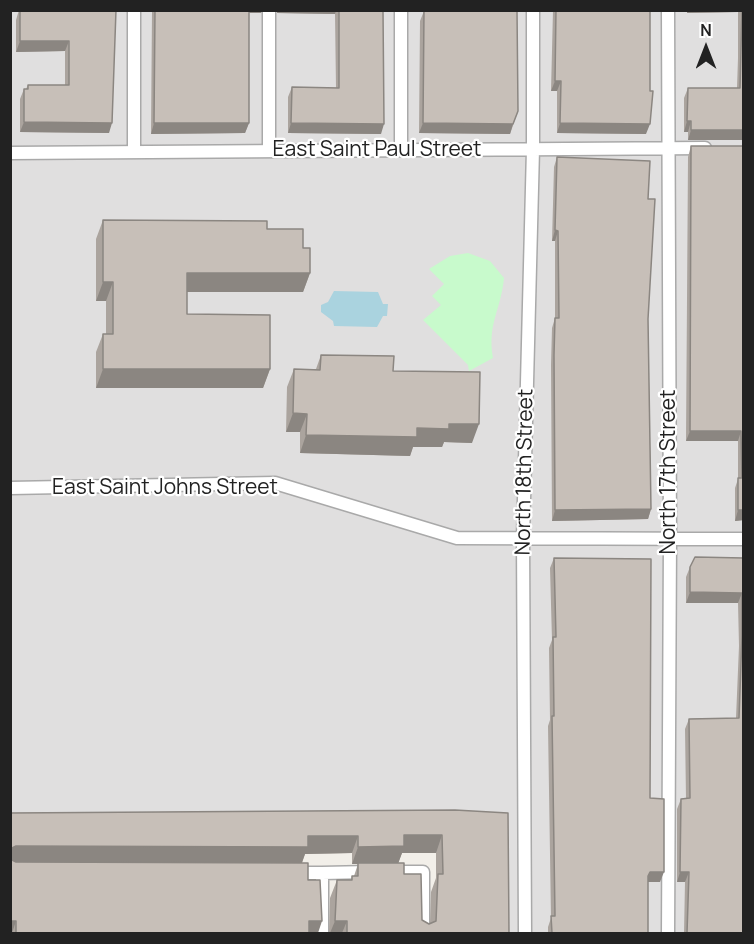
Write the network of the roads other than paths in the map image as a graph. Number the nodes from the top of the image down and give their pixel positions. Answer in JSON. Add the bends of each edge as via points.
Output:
{"nodes":[{"id":1,"x":134,"y":10,"type":"edge"},
{"id":2,"x":269,"y":10,"type":"edge"},
{"id":3,"x":401,"y":10,"type":"edge"},
{"id":4,"x":533,"y":10,"type":"edge"},
{"id":5,"x":668,"y":10,"type":"edge"},
{"id":6,"x":722,"y":148,"type":"edge"},
{"id":7,"x":533,"y":149,"type":"junction"},
{"id":8,"x":668,"y":149,"type":"junction"},
{"id":9,"x":401,"y":150,"type":"junction"},
{"id":10,"x":269,"y":151,"type":"junction"},
{"id":11,"x":134,"y":152,"type":"junction"},
{"id":12,"x":10,"y":153,"type":"edge"},
{"id":13,"x":10,"y":488,"type":"edge"},
{"id":14,"x":523,"y":538,"type":"junction"},
{"id":15,"x":670,"y":539,"type":"junction"},
{"id":16,"x":744,"y":539,"type":"edge"},
{"id":17,"x":274,"y":873,"type":"edge"},
{"id":18,"x":322,"y":873,"type":"junction"},
{"id":19,"x":322,"y":933,"type":"edge"},
{"id":20,"x":423,"y":933,"type":"edge"},
{"id":21,"x":525,"y":933,"type":"edge"},
{"id":22,"x":668,"y":933,"type":"edge"}],
"edges":[{"from":1,"to":11,"type":"lane"},
{"from":2,"to":10,"type":"lane"},
{"from":3,"to":9,"type":"lane"},
{"from":4,"to":7,"type":"lane","name":"North 18th Street"},
{"from":5,"to":8,"type":"lane","name":"North 17th Street"},
{"from":6,"to":8,"type":"lane","name":"East Saint Paul Street"},
{"from":7,"to":8,"type":"lane","name":"East Saint Paul Street"},
{"from":7,"to":9,"type":"lane","name":"East Saint Paul Street"},
{"from":7,"to":14,"type":"lane","name":"North 18th Street"},
{"from":8,"to":15,"type":"lane","name":"North 17th Street"},
{"from":9,"to":10,"type":"lane","name":"East Saint Paul Street"},
{"from":10,"to":11,"type":"lane","name":"East Saint Paul Street"},
{"from":11,"to":12,"type":"lane","name":"East Saint Paul Street"},
{"from":13,"to":14,"type":"lane","name":"East Saint Johns Street","via":[[275,483],[457,538]]},
{"from":14,"to":15,"type":"lane","name":"East Saint Johns Street"},
{"from":14,"to":21,"type":"lane","name":"North 18th Street"},
{"from":15,"to":16,"type":"lane","name":"East Saint Johns Street"},
{"from":15,"to":22,"type":"lane","name":"North 17th Street"},
{"from":17,"to":18,"type":"lane"},
{"from":18,"to":19,"type":"lane"},
{"from":18,"to":20,"type":"lane","via":[[423,872]]}]}
